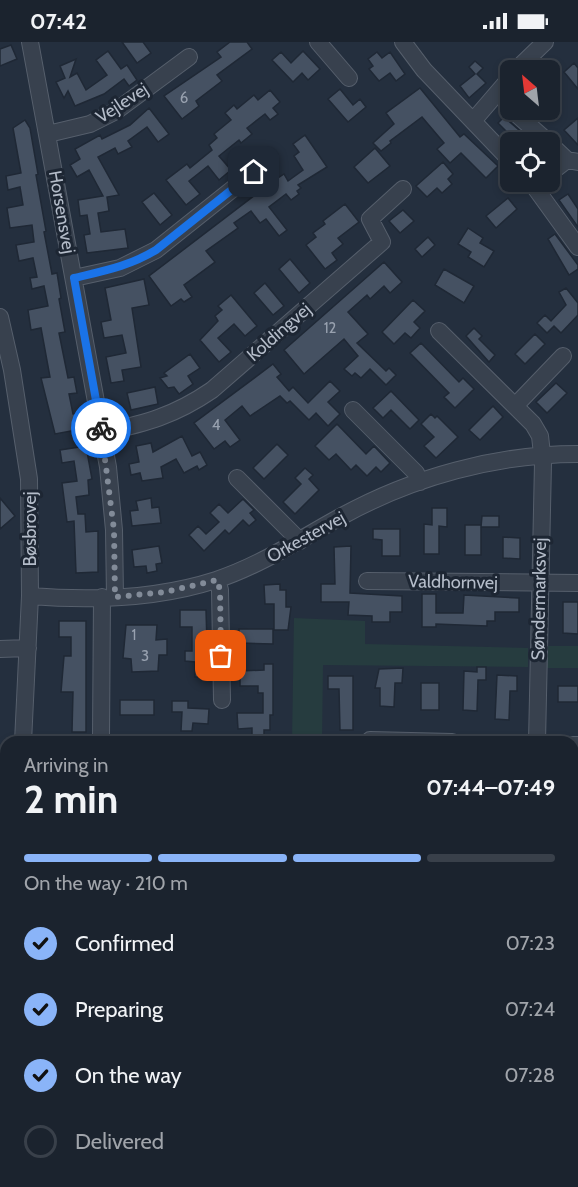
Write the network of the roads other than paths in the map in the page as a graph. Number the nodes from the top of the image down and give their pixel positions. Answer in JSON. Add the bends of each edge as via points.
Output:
{"nodes":[{"id":1,"x":30,"y":42,"type":"edge"},
{"id":2,"x":318,"y":42,"type":"edge"},
{"id":3,"x":403,"y":42,"type":"edge"},
{"id":4,"x":545,"y":42,"type":"edge"},
{"id":5,"x":189,"y":57,"type":"dead end"},
{"id":6,"x":526,"y":60,"type":"edge"},
{"id":7,"x":349,"y":78,"type":"dead end"},
{"id":8,"x":500,"y":90,"type":"edge"},
{"id":9,"x":496,"y":95,"type":"junction"},
{"id":10,"x":500,"y":98,"type":"edge"},
{"id":11,"x":524,"y":120,"type":"edge"},
{"id":12,"x":473,"y":122,"type":"junction"},
{"id":13,"x":537,"y":132,"type":"edge"},
{"id":14,"x":48,"y":134,"type":"junction"},
{"id":15,"x":500,"y":150,"type":"edge"},
{"id":16,"x":560,"y":152,"type":"edge"},
{"id":17,"x":270,"y":159,"type":"dead end"},
{"id":18,"x":572,"y":161,"type":"edge"},
{"id":19,"x":403,"y":189,"type":"dead end"},
{"id":20,"x":541,"y":192,"type":"edge"},
{"id":21,"x":578,"y":247,"type":"edge"},
{"id":22,"x":74,"y":278,"type":"junction"},
{"id":23,"x":0,"y":317,"type":"edge"},
{"id":24,"x":440,"y":331,"type":"dead end"},
{"id":25,"x":563,"y":356,"type":"dead end"},
{"id":26,"x":6,"y":370,"type":"edge"},
{"id":27,"x":515,"y":406,"type":"junction"},
{"id":28,"x":353,"y":410,"type":"dead end"},
{"id":29,"x":102,"y":433,"type":"junction"},
{"id":30,"x":578,"y":454,"type":"edge"},
{"id":31,"x":543,"y":456,"type":"junction"},
{"id":32,"x":237,"y":478,"type":"dead end"},
{"id":33,"x":420,"y":482,"type":"junction"},
{"id":34,"x":300,"y":541,"type":"junction"},
{"id":35,"x":217,"y":580,"type":"junction"},
{"id":36,"x":367,"y":581,"type":"dead end"},
{"id":37,"x":539,"y":583,"type":"junction"},
{"id":38,"x":578,"y":583,"type":"edge"},
{"id":39,"x":30,"y":596,"type":"junction"},
{"id":40,"x":109,"y":597,"type":"junction"},
{"id":41,"x":28,"y":648,"type":"junction"},
{"id":42,"x":0,"y":649,"type":"edge"},
{"id":43,"x":222,"y":700,"type":"dead end"},
{"id":44,"x":23,"y":736,"type":"edge"},
{"id":45,"x":101,"y":736,"type":"dead end"},
{"id":46,"x":537,"y":736,"type":"edge"}],
"edges":[{"from":1,"to":14,"type":"street","name":"Horsensvej"},
{"from":2,"to":7,"type":"street"},
{"from":3,"to":12,"type":"street"},
{"from":4,"to":6,"type":"street"},
{"from":5,"to":14,"type":"street","name":"Vejlevej","via":[[116,111],[90,124]]},
{"from":8,"to":9,"type":"street"},
{"from":9,"to":10,"type":"street"},
{"from":9,"to":12,"type":"street"},
{"from":11,"to":13,"type":"street"},
{"from":12,"to":15,"type":"street"},
{"from":14,"to":22,"type":"street","name":"Horsensvej"},
{"from":16,"to":18,"type":"street"},
{"from":17,"to":22,"type":"street","via":[[156,250],[120,268]]},
{"from":19,"to":29,"type":"street","name":"Koldingvej","via":[[370,219],[382,242],[212,390],[185,409],[150,423]]},
{"from":20,"to":21,"type":"street"},
{"from":22,"to":29,"type":"street","name":"Horsensvej"},
{"from":23,"to":26,"type":"street","name":"Bøsbrovej"},
{"from":24,"to":27,"type":"street","name":"Søndermarksvej"},
{"from":25,"to":27,"type":"street"},
{"from":26,"to":39,"type":"street","name":"Bøsbrovej","via":[[29,479]]},
{"from":27,"to":31,"type":"street","name":"Søndermarksvej","via":[[540,436]]},
{"from":28,"to":33,"type":"street","via":[[416,473]]},
{"from":29,"to":40,"type":"street","name":"Horsensvej","via":[[114,530]]},
{"from":30,"to":31,"type":"street","name":"Orkestervej"},
{"from":31,"to":33,"type":"street","name":"Orkestervej","via":[[468,468]]},
{"from":31,"to":37,"type":"street","name":"Søndermarksvej"},
{"from":32,"to":34,"type":"street"},
{"from":33,"to":34,"type":"street","name":"Orkestervej","via":[[344,515]]},
{"from":34,"to":35,"type":"street","name":"Orkestervej"},
{"from":35,"to":40,"type":"street","name":"Orkestervej","via":[[165,592]]},
{"from":35,"to":43,"type":"street"},
{"from":36,"to":37,"type":"street","name":"Valdhornvej"},
{"from":37,"to":38,"type":"street","name":"Valdhornvej"},
{"from":37,"to":46,"type":"street","name":"Søndermarksvej"},
{"from":39,"to":40,"type":"street","name":"Orkestervej"},
{"from":39,"to":41,"type":"street","name":"Bøsbrovej"},
{"from":40,"to":45,"type":"street","name":"Horsensvej"},
{"from":41,"to":42,"type":"street"},
{"from":41,"to":44,"type":"street","name":"Bøsbrovej"}]}
